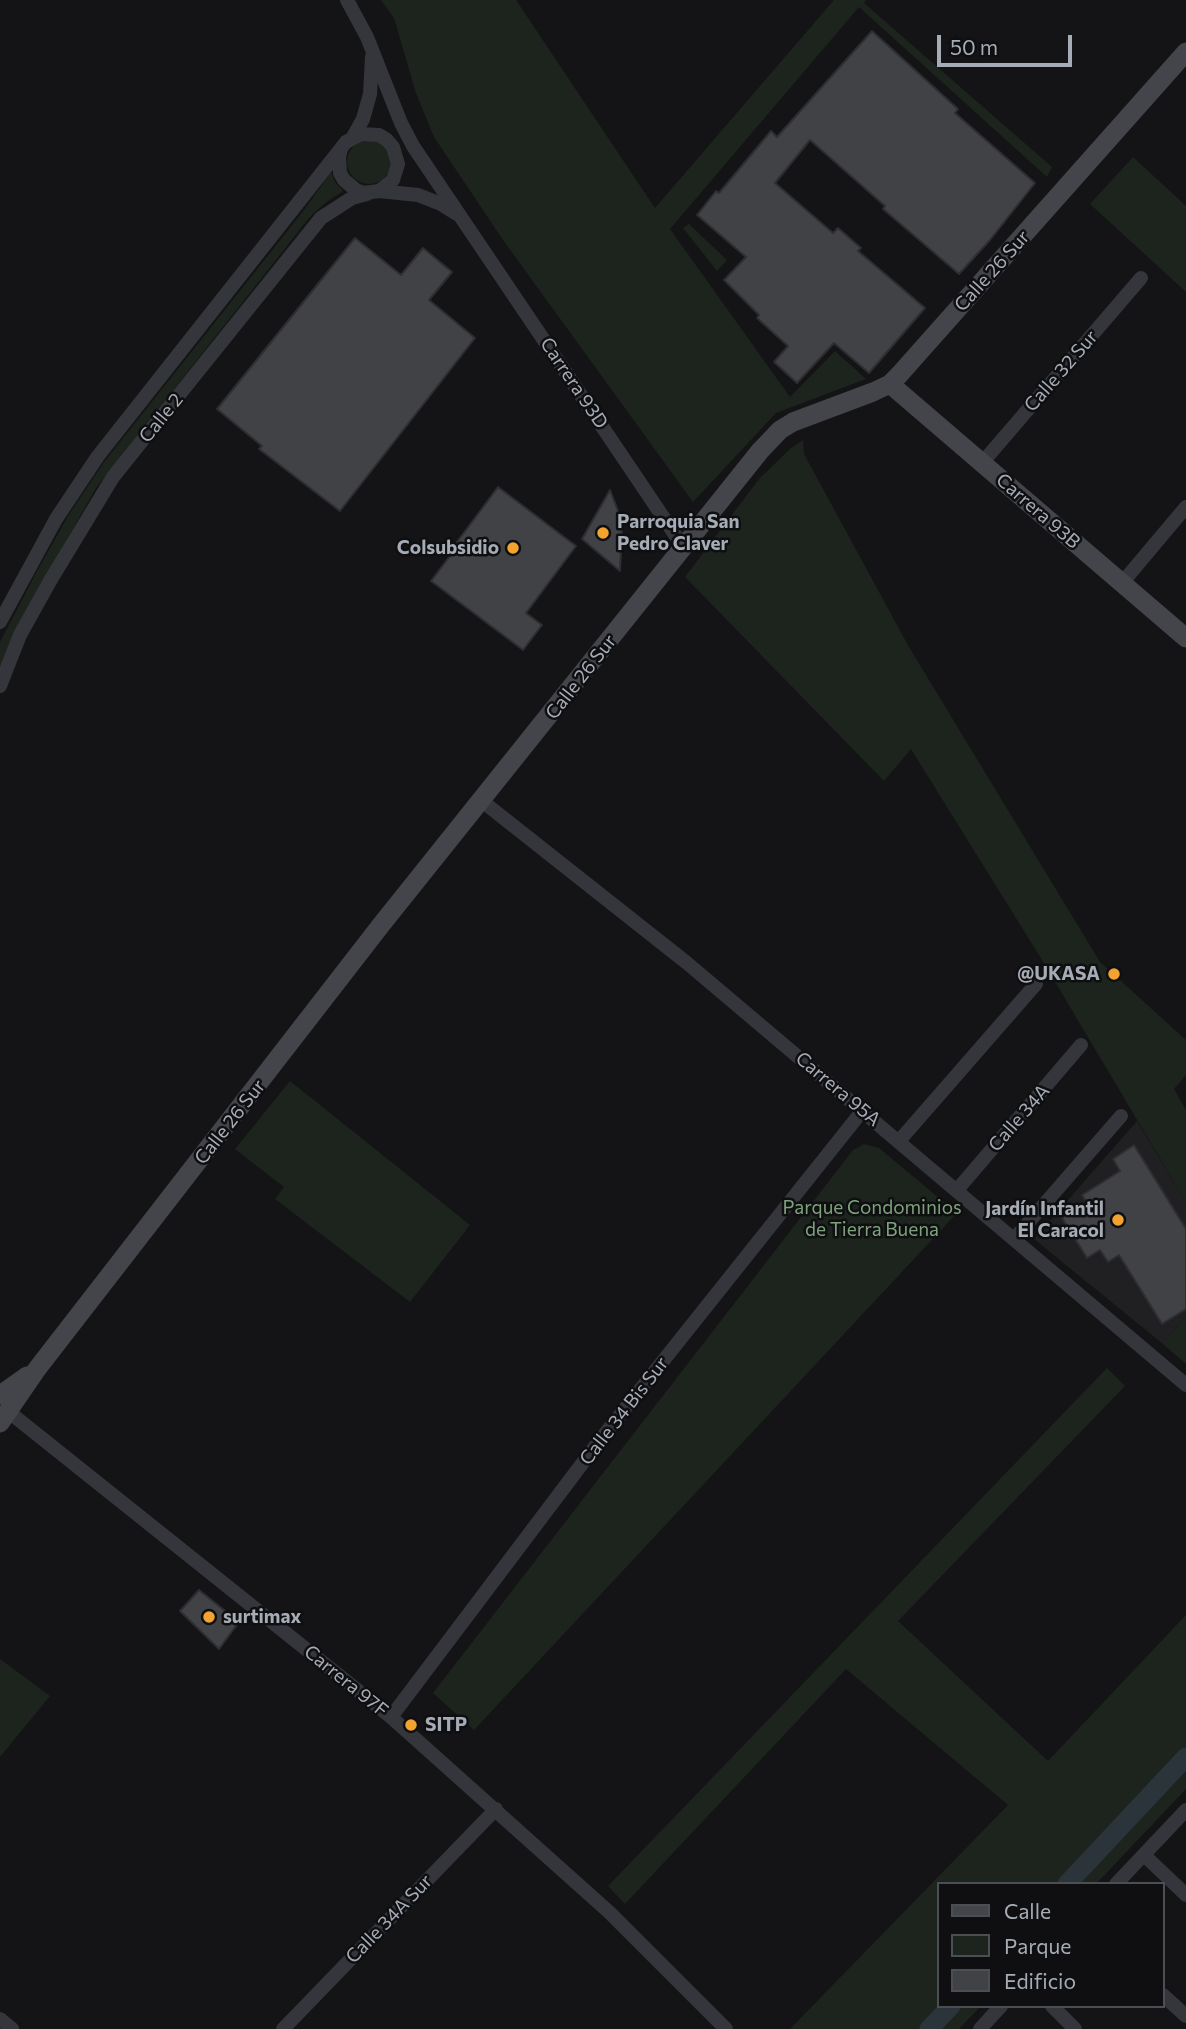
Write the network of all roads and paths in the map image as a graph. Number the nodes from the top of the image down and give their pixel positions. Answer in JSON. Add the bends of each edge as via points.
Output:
{"nodes":[{"id":1,"x":347,"y":0,"type":"edge"},
{"id":2,"x":372,"y":49,"type":"junction"},
{"id":3,"x":1186,"y":52,"type":"edge"},
{"id":4,"x":401,"y":123,"type":"junction"},
{"id":5,"x":379,"y":135,"type":"junction"},
{"id":6,"x":353,"y":137,"type":"junction"},
{"id":7,"x":401,"y":144,"type":"junction"},
{"id":8,"x":341,"y":149,"type":"junction"},
{"id":9,"x":422,"y":159,"type":"junction"},
{"id":10,"x":398,"y":164,"type":"junction"},
{"id":11,"x":375,"y":192,"type":"junction"},
{"id":12,"x":464,"y":219,"type":"junction"},
{"id":13,"x":1141,"y":278,"type":"dead end"},
{"id":14,"x":890,"y":384,"type":"junction"},
{"id":15,"x":982,"y":463,"type":"junction"},
{"id":16,"x":1186,"y":507,"type":"edge"},
{"id":17,"x":684,"y":548,"type":"junction"},
{"id":18,"x":1122,"y":583,"type":"junction"},
{"id":19,"x":0,"y":622,"type":"edge"},
{"id":20,"x":1186,"y":638,"type":"edge"},
{"id":21,"x":0,"y":686,"type":"edge"},
{"id":22,"x":482,"y":802,"type":"junction"},
{"id":23,"x":1035,"y":984,"type":"dead end"},
{"id":24,"x":1081,"y":1045,"type":"dead end"},
{"id":25,"x":863,"y":1110,"type":"junction"},
{"id":26,"x":1121,"y":1116,"type":"dead end"},
{"id":27,"x":899,"y":1141,"type":"junction"},
{"id":28,"x":957,"y":1190,"type":"junction"},
{"id":29,"x":1014,"y":1239,"type":"junction"},
{"id":30,"x":1186,"y":1385,"type":"edge"},
{"id":31,"x":3,"y":1410,"type":"edge"},
{"id":32,"x":391,"y":1717,"type":"junction"},
{"id":33,"x":496,"y":1809,"type":"junction"},
{"id":34,"x":1186,"y":1810,"type":"edge"},
{"id":35,"x":1144,"y":1855,"type":"junction"},
{"id":36,"x":1118,"y":1882,"type":"edge"},
{"id":37,"x":1186,"y":1895,"type":"edge"},
{"id":38,"x":1165,"y":1997,"type":"edge"},
{"id":39,"x":999,"y":2008,"type":"edge"},
{"id":40,"x":1054,"y":2008,"type":"edge"},
{"id":41,"x":1186,"y":2016,"type":"edge"},
{"id":42,"x":0,"y":2019,"type":"edge"},
{"id":43,"x":12,"y":2029,"type":"edge"},
{"id":44,"x":283,"y":2029,"type":"edge"},
{"id":45,"x":726,"y":2029,"type":"edge"},
{"id":46,"x":980,"y":2029,"type":"edge"},
{"id":47,"x":1075,"y":2029,"type":"edge"}],
"edges":[{"from":1,"to":2,"type":"street","name":"Carrera 93D"},
{"from":2,"to":4,"type":"street","name":"Carrera 93D"},
{"from":2,"to":6,"type":"street","name":"Carrera 93D","via":[[370,94]]},
{"from":3,"to":14,"type":"street","name":"Calle 26 Sur"},
{"from":4,"to":7,"type":"street","name":"Carrera 93D"},
{"from":4,"to":9,"type":"street","name":"Carrera 93D"},
{"from":5,"to":6,"type":"street"},
{"from":5,"to":7,"type":"street","name":"Carrera 93D"},
{"from":5,"to":10,"type":"street","via":[[393,147]]},
{"from":6,"to":8,"type":"street"},
{"from":7,"to":9,"type":"street","name":"Carrera 93D"},
{"from":7,"to":10,"type":"street","name":"Carrera 93D"},
{"from":8,"to":11,"type":"street","via":[[338,165],[344,180],[356,190]]},
{"from":8,"to":19,"type":"street","name":"Calle 2","via":[[98,456],[56,519]]},
{"from":9,"to":12,"type":"street","name":"Carrera 93D"},
{"from":10,"to":11,"type":"street","via":[[393,180]]},
{"from":11,"to":12,"type":"street","name":"Carrera 93D","via":[[418,195]]},
{"from":11,"to":21,"type":"street","name":"Calle 2","via":[[352,198],[321,218],[113,477],[20,635]]},
{"from":12,"to":17,"type":"street","name":"Carrera 93D"},
{"from":13,"to":15,"type":"street","name":"Calle 32 Sur"},
{"from":14,"to":15,"type":"street","name":"Carrera 93B"},
{"from":14,"to":17,"type":"street","name":"Calle 26 Sur","via":[[780,430]]},
{"from":15,"to":18,"type":"street","name":"Carrera 93B"},
{"from":16,"to":18,"type":"street"},
{"from":17,"to":22,"type":"street","name":"Calle 26 Sur"},
{"from":18,"to":20,"type":"street","name":"Carrera 93B"},
{"from":22,"to":25,"type":"street","name":"Carrera 95A","via":[[687,963]]},
{"from":22,"to":31,"type":"street","name":"Calle 26 Sur"},
{"from":23,"to":27,"type":"street"},
{"from":24,"to":28,"type":"street","name":"Calle 34A"},
{"from":25,"to":27,"type":"street","name":"Carrera 95A"},
{"from":25,"to":32,"type":"street","name":"Calle 34 Bis Sur","via":[[600,1440]]},
{"from":26,"to":29,"type":"street"},
{"from":27,"to":28,"type":"street","name":"Carrera 95A"},
{"from":28,"to":29,"type":"street","name":"Carrera 95A"},
{"from":29,"to":30,"type":"street","name":"Carrera 95A"},
{"from":31,"to":32,"type":"street","name":"Carrera 97F"},
{"from":32,"to":33,"type":"street","name":"Carrera 97F"},
{"from":33,"to":44,"type":"street","name":"Calle 34A Sur"},
{"from":33,"to":45,"type":"street","name":"Carrera 97F","via":[[609,1912]]},
{"from":34,"to":35,"type":"street"},
{"from":35,"to":36,"type":"street"},
{"from":35,"to":37,"type":"street"},
{"from":38,"to":41,"type":"street"},
{"from":39,"to":46,"type":"street"},
{"from":40,"to":47,"type":"street"},
{"from":42,"to":43,"type":"street"}]}
